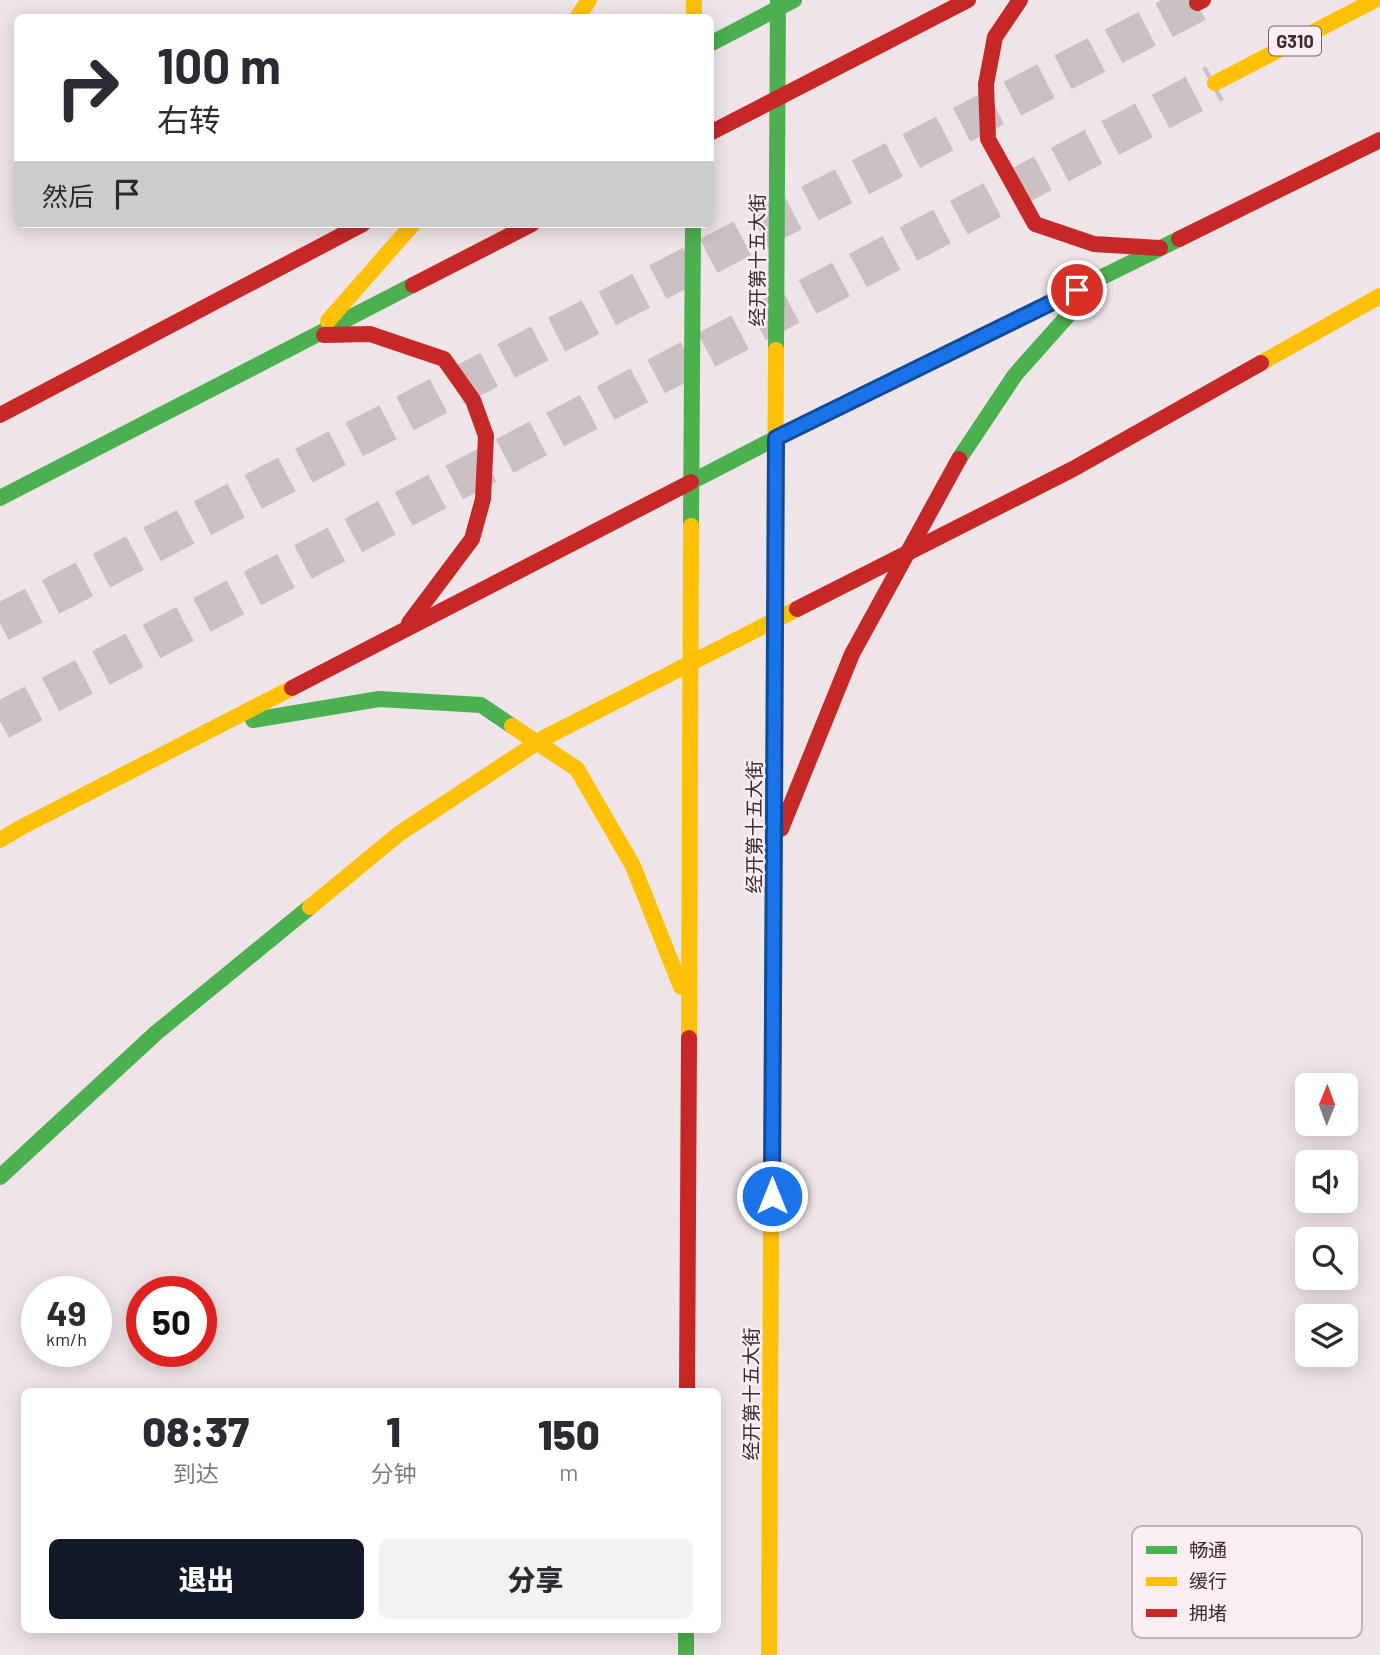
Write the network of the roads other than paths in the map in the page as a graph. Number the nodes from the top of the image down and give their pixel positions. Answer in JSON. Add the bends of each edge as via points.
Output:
{"nodes":[{"id":1,"x":778,"y":0,"type":"edge"},
{"id":2,"x":794,"y":0,"type":"edge"},
{"id":3,"x":968,"y":0,"type":"edge"},
{"id":4,"x":1020,"y":0,"type":"edge"},
{"id":5,"x":1375,"y":0,"type":"edge"},
{"id":6,"x":714,"y":42,"type":"edge"},
{"id":7,"x":1215,"y":83,"type":"tunnel mouth"},
{"id":8,"x":778,"y":98,"type":"junction"},
{"id":9,"x":714,"y":131,"type":"edge"},
{"id":10,"x":1380,"y":140,"type":"edge"},
{"id":11,"x":355,"y":228,"type":"edge"},
{"id":12,"x":409,"y":228,"type":"edge"},
{"id":13,"x":524,"y":228,"type":"edge"},
{"id":14,"x":694,"y":228,"type":"edge"},
{"id":15,"x":1161,"y":248,"type":"junction"},
{"id":16,"x":1102,"y":278,"type":"junction"},
{"id":17,"x":1380,"y":296,"type":"edge"},
{"id":18,"x":315,"y":335,"type":"junction"},
{"id":19,"x":0,"y":415,"type":"edge"},
{"id":20,"x":776,"y":438,"type":"junction"},
{"id":21,"x":692,"y":481,"type":"junction"},
{"id":22,"x":0,"y":498,"type":"edge"},
{"id":23,"x":403,"y":631,"type":"junction"},
{"id":24,"x":220,"y":725,"type":"junction"},
{"id":25,"x":0,"y":840,"type":"edge"},
{"id":26,"x":774,"y":848,"type":"junction"},
{"id":27,"x":689,"y":1006,"type":"junction"},
{"id":28,"x":0,"y":1177,"type":"edge"},
{"id":29,"x":687,"y":1388,"type":"edge"},
{"id":30,"x":686,"y":1633,"type":"edge"},
{"id":31,"x":686,"y":1655,"type":"edge"},
{"id":32,"x":769,"y":1655,"type":"edge"}],
"edges":[{"from":1,"to":8,"type":"main road","name":"经开第十五大街"},
{"from":2,"to":6,"type":"main road"},
{"from":3,"to":8,"type":"main road"},
{"from":4,"to":15,"type":"main road","via":[[995,37],[986,84],[988,139],[1035,223],[1094,244]]},
{"from":5,"to":7,"type":"main road","number":"G310"},
{"from":8,"to":9,"type":"main road"},
{"from":8,"to":20,"type":"main road","name":"经开第十五大街"},
{"from":10,"to":15,"type":"main road"},
{"from":11,"to":19,"type":"main road"},
{"from":12,"to":18,"type":"main road"},
{"from":13,"to":18,"type":"main road"},
{"from":14,"to":21,"type":"main road"},
{"from":15,"to":16,"type":"main road"},
{"from":16,"to":20,"type":"main road"},
{"from":16,"to":26,"type":"main road","via":[[1015,375],[962,453],[852,654]]},
{"from":17,"to":28,"type":"main road","via":[[1073,469],[544,738],[389,842],[156,1033]]},
{"from":18,"to":22,"type":"main road"},
{"from":18,"to":23,"type":"main road","via":[[370,334],[444,359],[472,400],[486,436],[483,499],[472,539]]},
{"from":20,"to":21,"type":"main road"},
{"from":20,"to":26,"type":"main road","name":"经开第十五大街"},
{"from":21,"to":23,"type":"main road"},
{"from":21,"to":27,"type":"main road"},
{"from":23,"to":24,"type":"main road"},
{"from":24,"to":25,"type":"main road"},
{"from":24,"to":27,"type":"main road","via":[[379,699],[481,705],[577,769],[633,866]]},
{"from":26,"to":32,"type":"main road","name":"经开第十五大街"},
{"from":27,"to":29,"type":"main road"},
{"from":30,"to":31,"type":"main road"}]}
